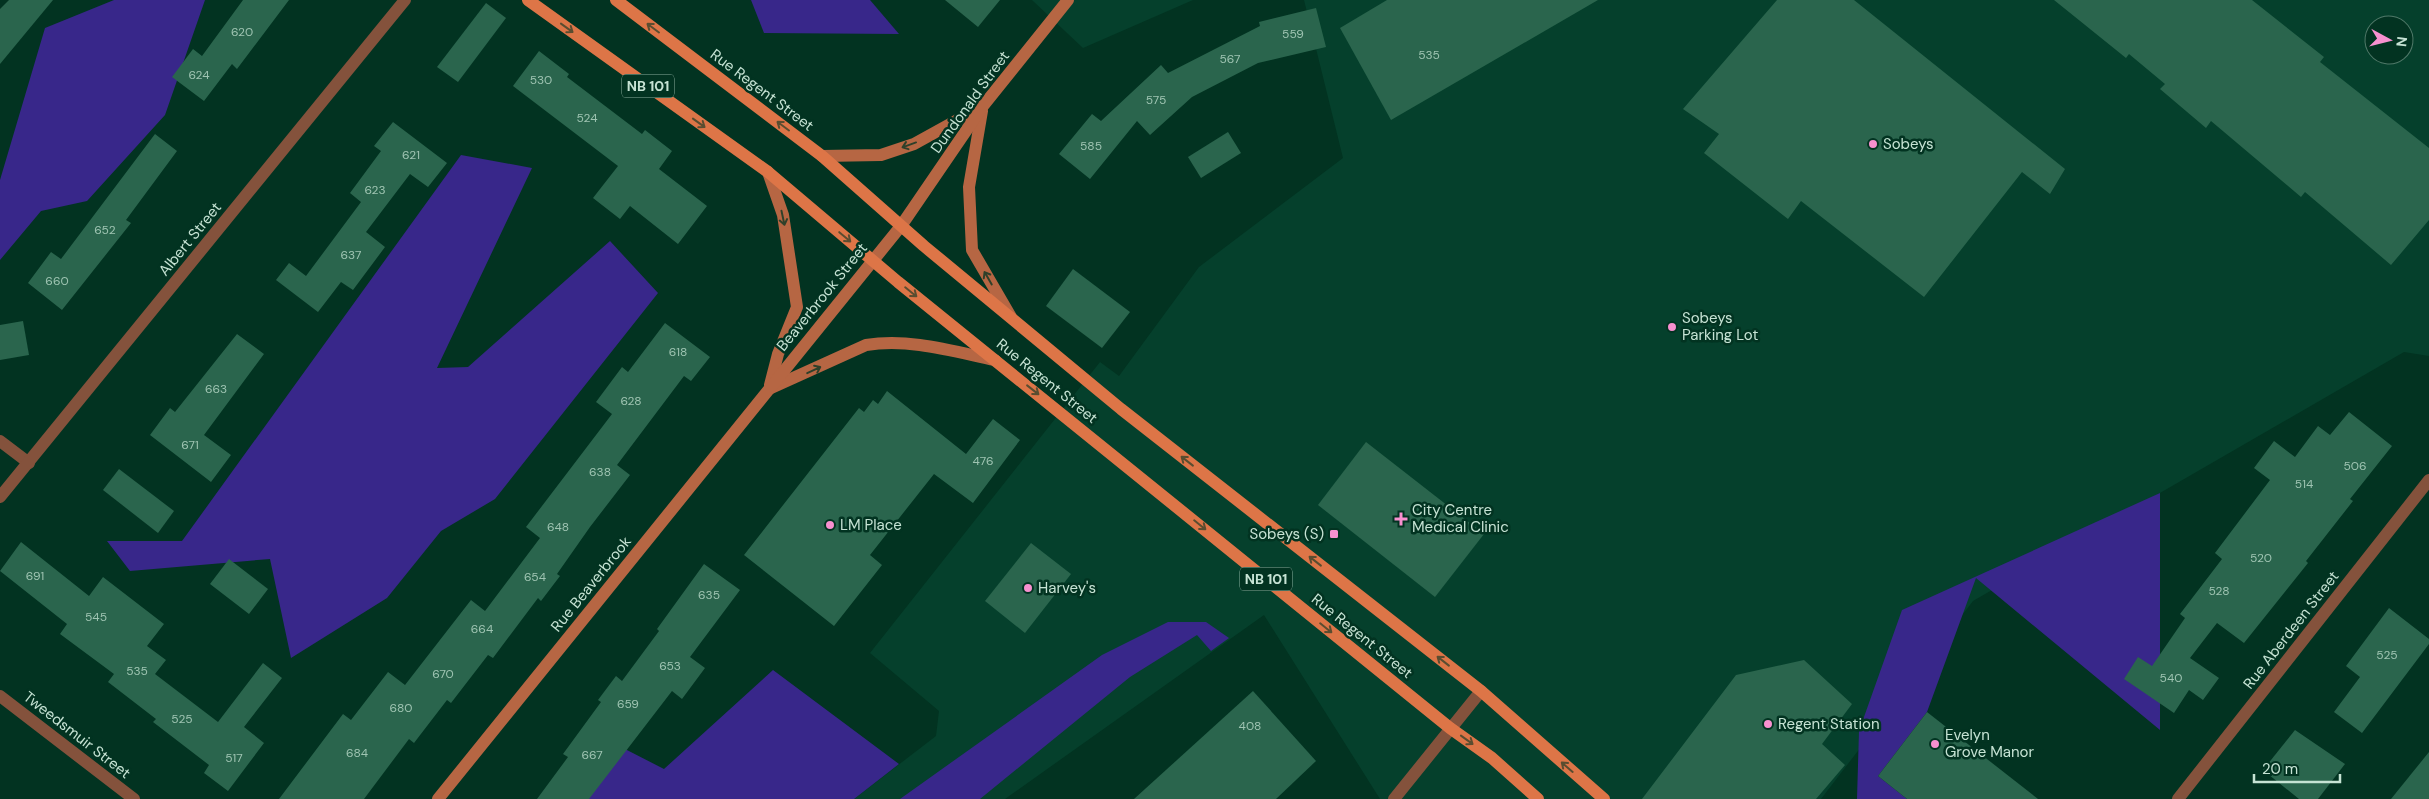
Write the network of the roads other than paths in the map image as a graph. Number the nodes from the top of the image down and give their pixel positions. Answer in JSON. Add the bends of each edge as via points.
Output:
{"nodes":[{"id":1,"x":405,"y":0,"type":"edge"},
{"id":2,"x":528,"y":0,"type":"edge"},
{"id":3,"x":616,"y":0,"type":"edge"},
{"id":4,"x":1068,"y":0,"type":"edge"},
{"id":5,"x":983,"y":106,"type":"junction"},
{"id":6,"x":822,"y":156,"type":"junction"},
{"id":7,"x":768,"y":172,"type":"junction"},
{"id":8,"x":901,"y":226,"type":"junction"},
{"id":9,"x":873,"y":261,"type":"junction"},
{"id":10,"x":1013,"y":320,"type":"junction"},
{"id":11,"x":995,"y":360,"type":"junction"},
{"id":12,"x":769,"y":389,"type":"junction"},
{"id":13,"x":0,"y":441,"type":"edge"},
{"id":14,"x":29,"y":463,"type":"junction"},
{"id":15,"x":2429,"y":480,"type":"edge"},
{"id":16,"x":0,"y":497,"type":"edge"},
{"id":17,"x":1481,"y":691,"type":"junction"},
{"id":18,"x":0,"y":696,"type":"edge"},
{"id":19,"x":1450,"y":728,"type":"junction"},
{"id":20,"x":134,"y":799,"type":"edge"},
{"id":21,"x":438,"y":799,"type":"edge"},
{"id":22,"x":1394,"y":799,"type":"edge"},
{"id":23,"x":1538,"y":799,"type":"edge"},
{"id":24,"x":1604,"y":799,"type":"edge"},
{"id":25,"x":2178,"y":799,"type":"edge"}],
"edges":[{"from":1,"to":14,"type":"street","name":"Albert Street"},
{"from":2,"to":7,"type":"main road","name":"Rue Regent Street","number":"NB 101","one_way":true},
{"from":6,"to":3,"type":"main road","name":"Rue Regent Street","number":"NB 101","one_way":true},
{"from":4,"to":5,"type":"street","name":"Dundonald Street"},
{"from":5,"to":6,"type":"street","one_way":true,"via":[[914,144],[881,155]]},
{"from":5,"to":8,"type":"street","name":"Dundonald Street"},
{"from":10,"to":5,"type":"street","one_way":true,"via":[[972,250],[969,187]]},
{"from":6,"to":8,"type":"main road","name":"Rue Regent Street","number":"NB 101"},
{"from":7,"to":9,"type":"main road","name":"Rue Regent Street","number":"NB 101","one_way":true},
{"from":7,"to":12,"type":"street","one_way":true,"via":[[783,214],[797,308],[778,354]]},
{"from":8,"to":9,"type":"street","name":"Beaverbrook Street"},
{"from":8,"to":10,"type":"main road","name":"Rue Regent Street","number":"NB 101"},
{"from":9,"to":11,"type":"main road","name":"Rue Regent Street","number":"NB 101","one_way":true},
{"from":9,"to":12,"type":"street","name":"Beaverbrook Street"},
{"from":17,"to":10,"type":"main road","name":"Rue Regent Street","number":"NB 101","one_way":true,"via":[[1121,409]]},
{"from":12,"to":11,"type":"street","one_way":true,"via":[[866,345],[882,342],[924,345]]},
{"from":11,"to":19,"type":"main road","name":"Rue Regent Street","number":"NB 101","one_way":true},
{"from":12,"to":21,"type":"street","name":"Rue Beaverbrook"},
{"from":13,"to":14,"type":"street"},
{"from":14,"to":16,"type":"street","name":"Albert Street"},
{"from":15,"to":25,"type":"street","name":"Rue Aberdeen Street"},
{"from":17,"to":19,"type":"street"},
{"from":24,"to":17,"type":"main road","name":"Rue Regent Street","number":"NB 101","one_way":true},
{"from":18,"to":20,"type":"street","name":"Tweedsmuir Street"},
{"from":19,"to":22,"type":"street"},
{"from":19,"to":23,"type":"main road","name":"Rue Regent Street","number":"NB 101","one_way":true,"via":[[1492,758]]}]}
